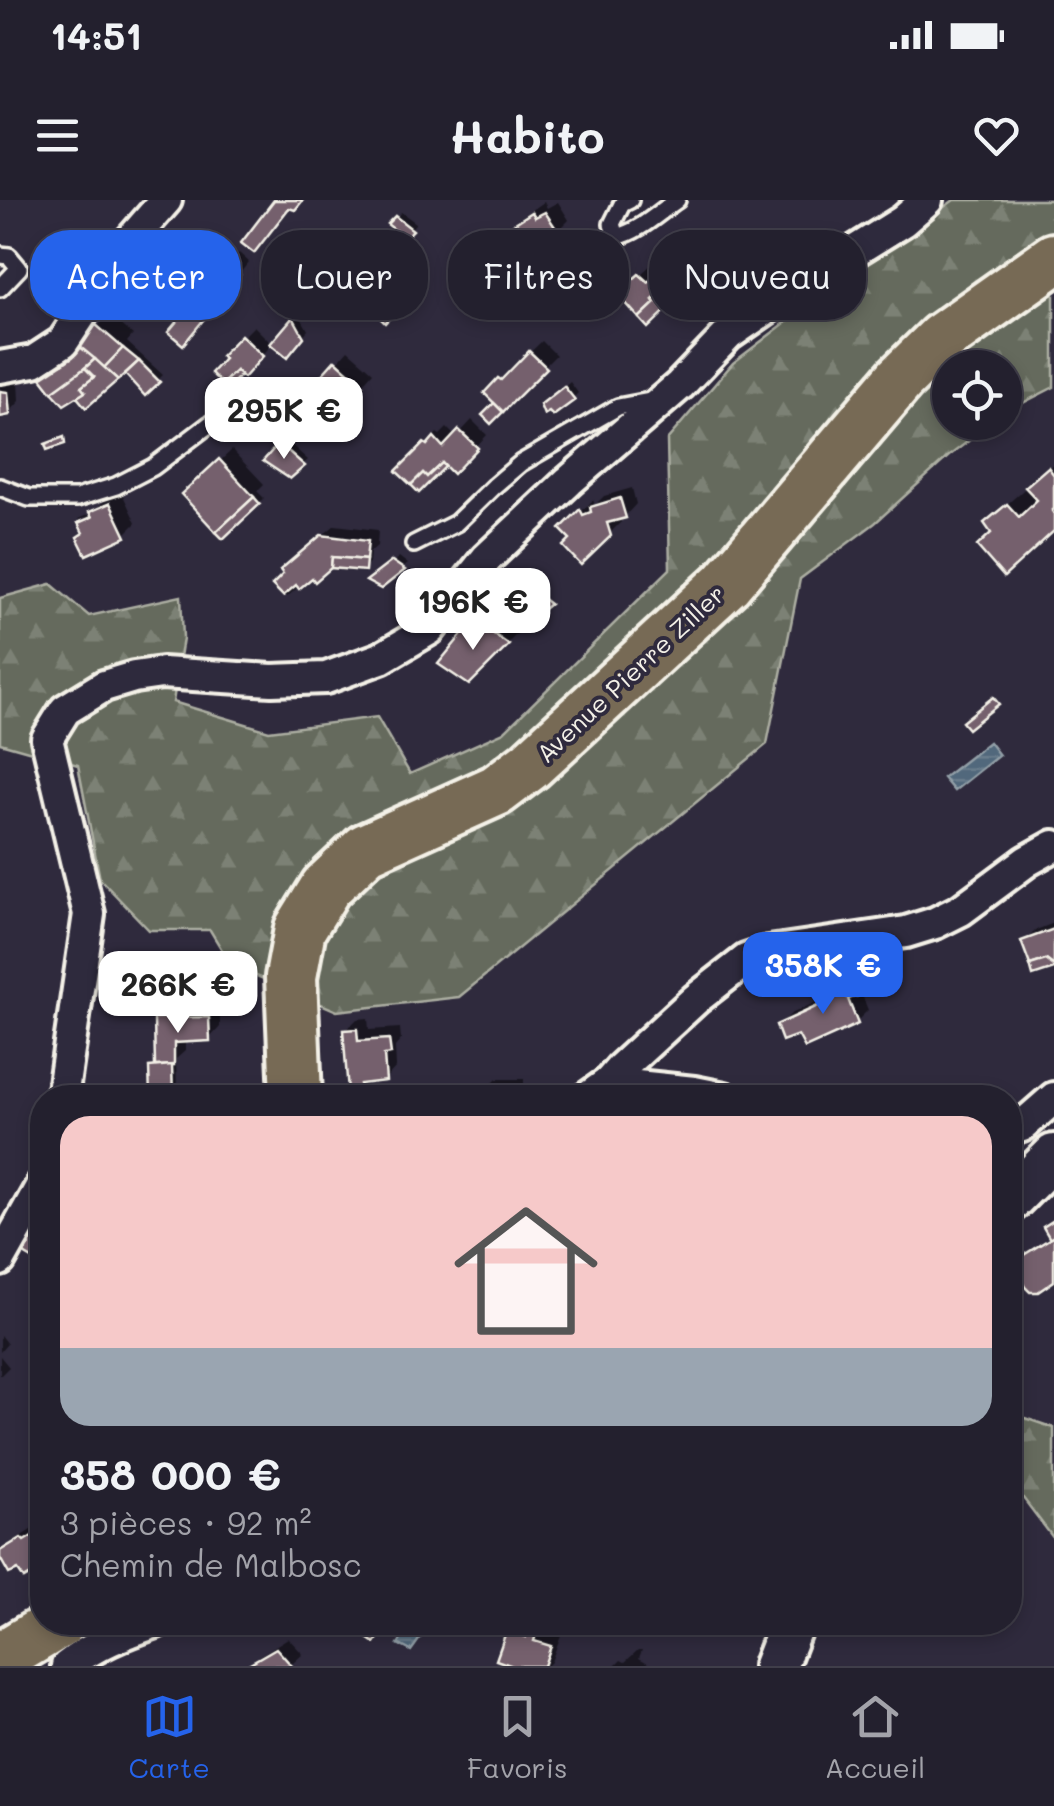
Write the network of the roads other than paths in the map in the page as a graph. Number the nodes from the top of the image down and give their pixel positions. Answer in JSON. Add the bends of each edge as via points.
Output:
{"nodes":[{"id":1,"x":166,"y":200,"type":"edge"},
{"id":2,"x":630,"y":200,"type":"edge"},
{"id":3,"x":677,"y":200,"type":"edge"},
{"id":4,"x":927,"y":200,"type":"edge"},
{"id":5,"x":0,"y":255,"type":"edge"},
{"id":6,"x":1054,"y":258,"type":"edge"},
{"id":7,"x":0,"y":288,"type":"edge"},
{"id":8,"x":0,"y":367,"type":"edge"},
{"id":9,"x":664,"y":399,"type":"junction"},
{"id":10,"x":210,"y":424,"type":"dead end"},
{"id":11,"x":0,"y":487,"type":"edge"},
{"id":12,"x":414,"y":544,"type":"dead end"},
{"id":13,"x":1054,"y":846,"type":"edge"},
{"id":14,"x":64,"y":1085,"type":"edge"},
{"id":15,"x":295,"y":1085,"type":"edge"},
{"id":16,"x":603,"y":1085,"type":"edge"},
{"id":17,"x":1054,"y":1098,"type":"edge"},
{"id":18,"x":1022,"y":1126,"type":"edge"},
{"id":19,"x":1054,"y":1156,"type":"edge"},
{"id":20,"x":1022,"y":1188,"type":"edge"},
{"id":21,"x":30,"y":1207,"type":"edge"},
{"id":22,"x":0,"y":1260,"type":"edge"},
{"id":23,"x":38,"y":1635,"type":"edge"},
{"id":24,"x":119,"y":1635,"type":"edge"},
{"id":25,"x":787,"y":1635,"type":"edge"},
{"id":26,"x":0,"y":1662,"type":"edge"},
{"id":27,"x":68,"y":1666,"type":"edge"},
{"id":28,"x":775,"y":1666,"type":"edge"}],
"edges":[{"from":1,"to":8,"type":"street","via":[[63,342],[34,361]]},
{"from":2,"to":3,"type":"lane","via":[[612,224],[616,237]]},
{"from":4,"to":9,"type":"street","via":[[728,335]]},
{"from":5,"to":7,"type":"lane","via":[[20,268]]},
{"from":6,"to":15,"type":"main road","name":"Avenue Pierre Ziller","via":[[941,339],[727,583],[530,766],[497,790],[366,849],[326,888],[300,929],[291,977]]},
{"from":9,"to":12,"type":"lane","via":[[618,407],[522,464],[456,523]]},
{"from":9,"to":14,"type":"street","via":[[486,558],[430,629],[382,658],[326,678],[134,676],[65,710],[46,739],[90,914]]},
{"from":10,"to":11,"type":"lane","via":[[153,468],[77,498],[29,498]]},
{"from":13,"to":16,"type":"street","via":[[935,923],[746,960]]},
{"from":17,"to":18,"type":"street"},
{"from":19,"to":20,"type":"main road"},
{"from":21,"to":22,"type":"street"},
{"from":23,"to":26,"type":"main road"},
{"from":24,"to":27,"type":"street"},
{"from":25,"to":28,"type":"main road"}]}
